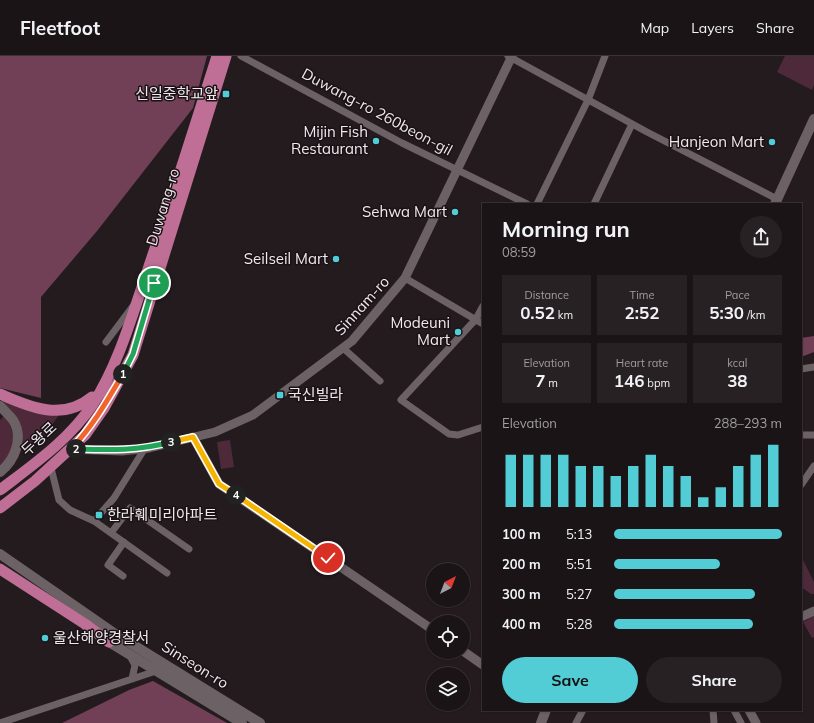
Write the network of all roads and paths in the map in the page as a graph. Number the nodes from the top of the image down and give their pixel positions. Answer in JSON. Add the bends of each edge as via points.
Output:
{"nodes":[{"id":1,"x":217,"y":56,"type":"edge"},
{"id":2,"x":226,"y":56,"type":"edge"},
{"id":3,"x":241,"y":56,"type":"edge"},
{"id":4,"x":510,"y":56,"type":"edge"},
{"id":5,"x":605,"y":56,"type":"edge"},
{"id":6,"x":588,"y":100,"type":"junction"},
{"id":7,"x":814,"y":119,"type":"edge"},
{"id":8,"x":632,"y":124,"type":"junction"},
{"id":9,"x":458,"y":169,"type":"junction"},
{"id":10,"x":776,"y":201,"type":"edge"},
{"id":11,"x":525,"y":203,"type":"edge"},
{"id":12,"x":537,"y":203,"type":"edge"},
{"id":13,"x":594,"y":203,"type":"edge"},
{"id":14,"x":405,"y":278,"type":"junction"},
{"id":15,"x":138,"y":299,"type":"junction"},
{"id":16,"x":482,"y":308,"type":"edge"},
{"id":17,"x":476,"y":319,"type":"junction"},
{"id":18,"x":482,"y":323,"type":"edge"},
{"id":19,"x":106,"y":342,"type":"dead end"},
{"id":20,"x":343,"y":348,"type":"junction"},
{"id":21,"x":814,"y":367,"type":"edge"},
{"id":22,"x":802,"y":369,"type":"edge"},
{"id":23,"x":380,"y":381,"type":"dead end"},
{"id":24,"x":102,"y":389,"type":"junction"},
{"id":25,"x":0,"y":394,"type":"edge"},
{"id":26,"x":0,"y":406,"type":"edge"},
{"id":27,"x":482,"y":427,"type":"edge"},
{"id":28,"x":802,"y":435,"type":"edge"},
{"id":29,"x":814,"y":435,"type":"edge"},
{"id":30,"x":193,"y":437,"type":"junction"},
{"id":31,"x":145,"y":448,"type":"junction"},
{"id":32,"x":71,"y":449,"type":"junction"},
{"id":33,"x":814,"y":466,"type":"edge"},
{"id":34,"x":51,"y":468,"type":"junction"},
{"id":35,"x":0,"y":472,"type":"edge"},
{"id":36,"x":802,"y":484,"type":"edge"},
{"id":37,"x":0,"y":490,"type":"edge"},
{"id":38,"x":0,"y":508,"type":"edge"},
{"id":39,"x":94,"y":521,"type":"junction"},
{"id":40,"x":111,"y":533,"type":"junction"},
{"id":41,"x":124,"y":542,"type":"junction"},
{"id":42,"x":189,"y":549,"type":"dead end"},
{"id":43,"x":0,"y":554,"type":"edge"},
{"id":44,"x":0,"y":562,"type":"edge"},
{"id":45,"x":0,"y":569,"type":"edge"},
{"id":46,"x":168,"y":573,"type":"dead end"},
{"id":47,"x":0,"y":575,"type":"edge"},
{"id":48,"x":123,"y":576,"type":"dead end"},
{"id":49,"x":814,"y":611,"type":"edge"},
{"id":50,"x":802,"y":617,"type":"edge"},
{"id":51,"x":426,"y":625,"type":"edge"},
{"id":52,"x":111,"y":637,"type":"junction"},
{"id":53,"x":129,"y":654,"type":"junction"},
{"id":54,"x":470,"y":656,"type":"edge"},
{"id":55,"x":482,"y":664,"type":"edge"},
{"id":56,"x":169,"y":667,"type":"junction"},
{"id":57,"x":157,"y":671,"type":"junction"},
{"id":58,"x":132,"y":679,"type":"junction"},
{"id":59,"x":546,"y":711,"type":"edge"},
{"id":60,"x":582,"y":711,"type":"edge"},
{"id":61,"x":713,"y":711,"type":"edge"},
{"id":62,"x":735,"y":711,"type":"edge"},
{"id":63,"x":750,"y":711,"type":"edge"},
{"id":64,"x":0,"y":723,"type":"edge"},
{"id":65,"x":242,"y":723,"type":"edge"},
{"id":66,"x":260,"y":723,"type":"edge"},
{"id":67,"x":541,"y":723,"type":"edge"},
{"id":68,"x":576,"y":723,"type":"edge"},
{"id":69,"x":714,"y":723,"type":"edge"},
{"id":70,"x":741,"y":723,"type":"edge"},
{"id":71,"x":756,"y":723,"type":"edge"}],
"edges":[{"from":1,"to":15,"type":"main road","name":"두왕로"},
{"from":2,"to":32,"type":"main road","name":"Duwang-ro","via":[[133,354],[104,408],[85,435]]},
{"from":3,"to":9,"type":"street","name":"Duwang-ro 260beon-gil"},
{"from":4,"to":6,"type":"street"},
{"from":4,"to":9,"type":"street","name":"Sinnam-ro"},
{"from":5,"to":6,"type":"street"},
{"from":6,"to":8,"type":"street"},
{"from":6,"to":12,"type":"street"},
{"from":7,"to":10,"type":"main road"},
{"from":8,"to":10,"type":"street"},
{"from":8,"to":13,"type":"street"},
{"from":9,"to":11,"type":"street","name":"Duwang-ro 260beon-gil"},
{"from":9,"to":14,"type":"street","name":"Sinnam-ro"},
{"from":14,"to":17,"type":"street"},
{"from":14,"to":20,"type":"street","name":"Sinnam-ro","via":[[352,341]]},
{"from":15,"to":19,"type":"street"},
{"from":15,"to":24,"type":"main road","name":"두왕로"},
{"from":16,"to":17,"type":"street"},
{"from":17,"to":18,"type":"street"},
{"from":17,"to":27,"type":"street","via":[[401,400],[449,434],[458,435]]},
{"from":20,"to":23,"type":"street"},
{"from":20,"to":30,"type":"street","name":"Sinnam-ro","via":[[253,415],[215,432]]},
{"from":21,"to":22,"type":"street"},
{"from":24,"to":25,"type":"main road","via":[[82,405],[51,411],[22,404]]},
{"from":24,"to":37,"type":"main road","name":"두왕로","via":[[74,428],[42,459]]},
{"from":26,"to":35,"type":"main road","via":[[13,421],[18,435],[16,451],[9,464]]},
{"from":28,"to":29,"type":"street"},
{"from":30,"to":31,"type":"street","name":"Sinnam-ro"},
{"from":30,"to":51,"type":"street","via":[[219,484]]},
{"from":31,"to":32,"type":"street","name":"Sinnam-ro","via":[[122,451]]},
{"from":31,"to":39,"type":"street","via":[[114,498]]},
{"from":32,"to":34,"type":"main road","name":"Duwang-ro"},
{"from":33,"to":36,"type":"street"},
{"from":34,"to":38,"type":"main road","name":"Duwang-ro"},
{"from":34,"to":39,"type":"street","via":[[59,500],[70,510]]},
{"from":39,"to":40,"type":"street"},
{"from":40,"to":41,"type":"street"},
{"from":40,"to":42,"type":"street","via":[[130,508]]},
{"from":41,"to":46,"type":"street"},
{"from":41,"to":48,"type":"street","via":[[108,565]]},
{"from":43,"to":52,"type":"main road"},
{"from":44,"to":52,"type":"main road"},
{"from":45,"to":52,"type":"main road","via":[[85,624]]},
{"from":47,"to":52,"type":"main road","via":[[85,630]]},
{"from":49,"to":50,"type":"street"},
{"from":52,"to":53,"type":"main road"},
{"from":52,"to":56,"type":"main road","name":"Sinseon-ro"},
{"from":53,"to":57,"type":"main road"},
{"from":53,"to":58,"type":"street","via":[[135,665]]},
{"from":54,"to":55,"type":"street"},
{"from":56,"to":57,"type":"street"},
{"from":56,"to":66,"type":"main road","name":"Sinseon-ro"},
{"from":57,"to":58,"type":"street"},
{"from":57,"to":65,"type":"main road"},
{"from":58,"to":64,"type":"street"},
{"from":59,"to":67,"type":"main road"},
{"from":60,"to":68,"type":"street"},
{"from":61,"to":69,"type":"street"},
{"from":62,"to":70,"type":"street"},
{"from":63,"to":71,"type":"street"}]}
